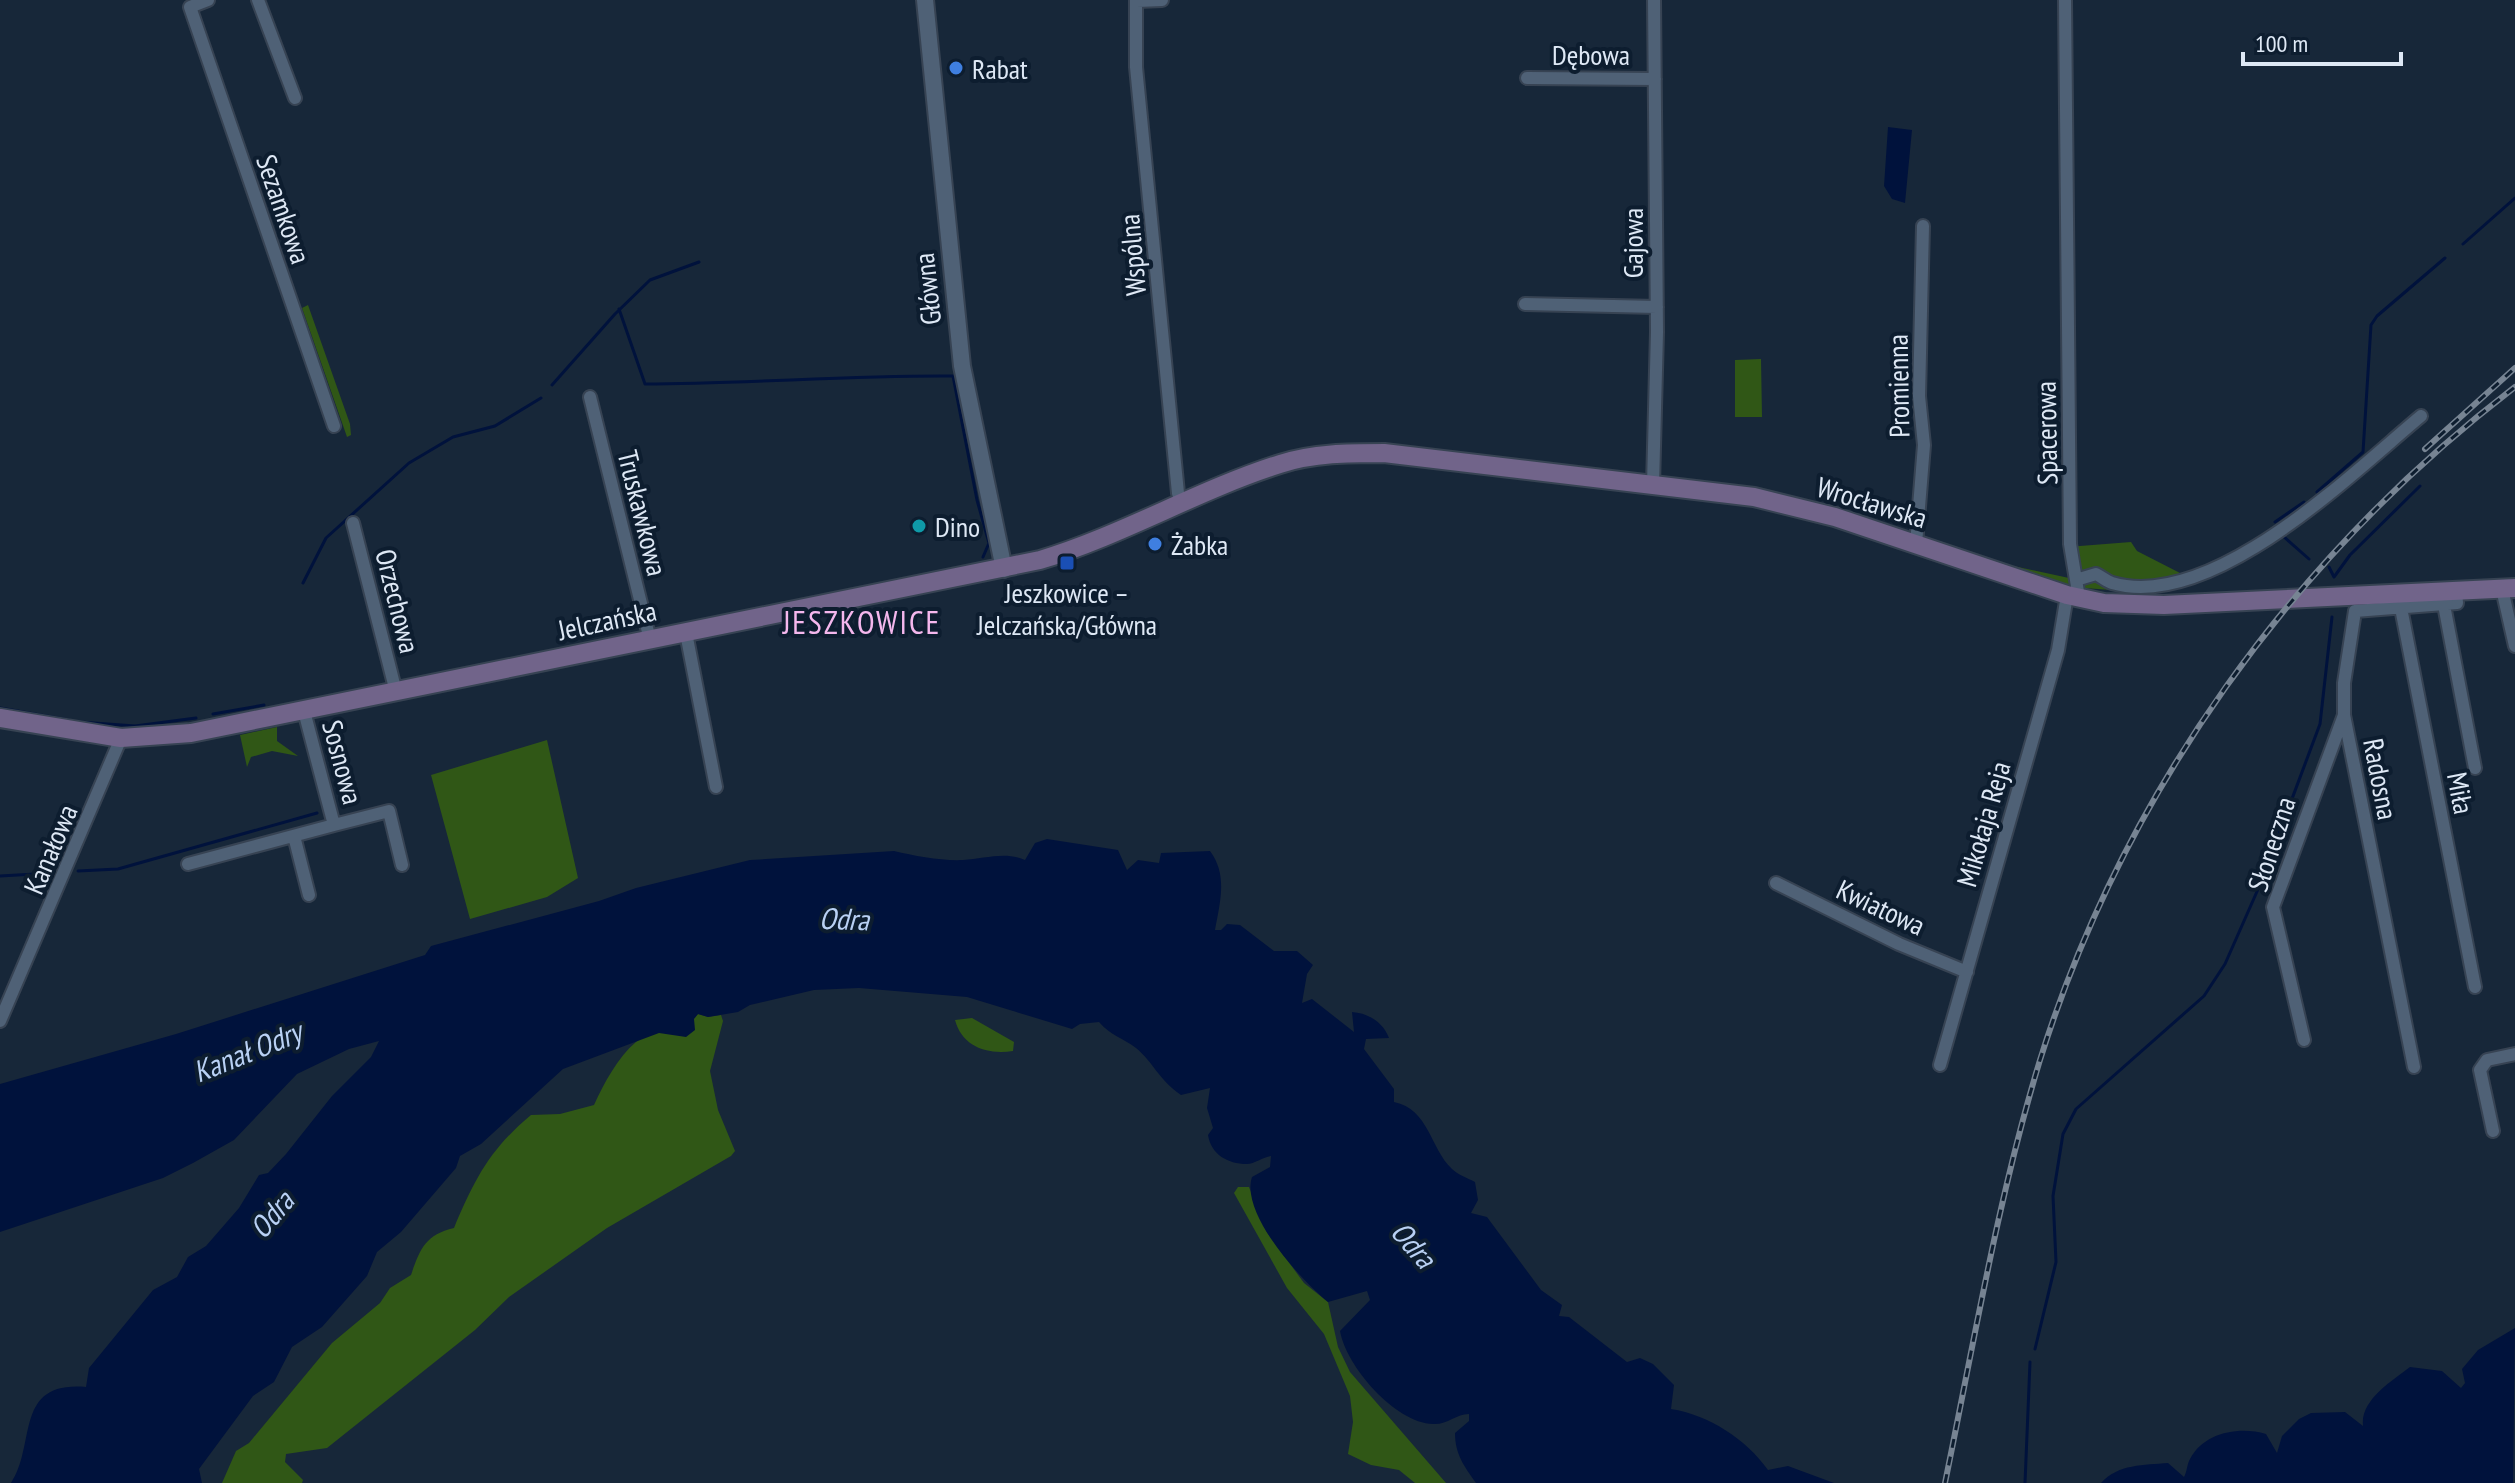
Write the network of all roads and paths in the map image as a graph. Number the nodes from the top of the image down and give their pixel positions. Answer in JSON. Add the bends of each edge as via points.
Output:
{"nodes":[{"id":1,"x":208,"y":0,"type":"edge"},
{"id":2,"x":258,"y":0,"type":"edge"},
{"id":3,"x":925,"y":0,"type":"edge"},
{"id":4,"x":1162,"y":0,"type":"edge"},
{"id":5,"x":1654,"y":0,"type":"edge"},
{"id":6,"x":2065,"y":0,"type":"edge"},
{"id":7,"x":1136,"y":1,"type":"edge"},
{"id":8,"x":1527,"y":78,"type":"dead end"},
{"id":9,"x":1655,"y":79,"type":"junction"},
{"id":10,"x":295,"y":98,"type":"dead end"},
{"id":11,"x":1923,"y":226,"type":"dead end"},
{"id":12,"x":1525,"y":304,"type":"dead end"},
{"id":13,"x":1657,"y":307,"type":"junction"},
{"id":14,"x":590,"y":397,"type":"dead end"},
{"id":15,"x":2421,"y":416,"type":"dead end"},
{"id":16,"x":334,"y":426,"type":"dead end"},
{"id":17,"x":1653,"y":485,"type":"junction"},
{"id":18,"x":1213,"y":492,"type":"joint"},
{"id":19,"x":1182,"y":505,"type":"junction"},
{"id":20,"x":353,"y":523,"type":"dead end"},
{"id":21,"x":1916,"y":544,"type":"junction"},
{"id":22,"x":1004,"y":569,"type":"junction"},
{"id":23,"x":2508,"y":588,"type":"edge"},
{"id":24,"x":2074,"y":591,"type":"junction"},
{"id":25,"x":2450,"y":598,"type":"junction"},
{"id":26,"x":2401,"y":608,"type":"junction"},
{"id":27,"x":686,"y":633,"type":"junction"},
{"id":28,"x":650,"y":640,"type":"junction"},
{"id":29,"x":2515,"y":646,"type":"edge"},
{"id":30,"x":396,"y":692,"type":"junction"},
{"id":31,"x":304,"y":711,"type":"junction"},
{"id":32,"x":2344,"y":715,"type":"junction"},
{"id":33,"x":0,"y":718,"type":"edge"},
{"id":34,"x":121,"y":738,"type":"junction"},
{"id":35,"x":2475,"y":768,"type":"dead end"},
{"id":36,"x":716,"y":787,"type":"dead end"},
{"id":37,"x":334,"y":825,"type":"junction"},
{"id":38,"x":294,"y":836,"type":"junction"},
{"id":39,"x":188,"y":864,"type":"dead end"},
{"id":40,"x":402,"y":865,"type":"dead end"},
{"id":41,"x":1776,"y":883,"type":"dead end"},
{"id":42,"x":309,"y":895,"type":"dead end"},
{"id":43,"x":1967,"y":972,"type":"junction"},
{"id":44,"x":2475,"y":987,"type":"dead end"},
{"id":45,"x":0,"y":1021,"type":"edge"},
{"id":46,"x":2304,"y":1040,"type":"dead end"},
{"id":47,"x":2515,"y":1054,"type":"edge"},
{"id":48,"x":1940,"y":1065,"type":"dead end"},
{"id":49,"x":2414,"y":1067,"type":"dead end"},
{"id":50,"x":2493,"y":1131,"type":"dead end"}],
"edges":[{"from":1,"to":16,"type":"street","name":"Sezamkowa","via":[[190,7]]},
{"from":2,"to":10,"type":"street"},
{"from":3,"to":22,"type":"street","name":"Główna","via":[[962,366]]},
{"from":4,"to":7,"type":"street"},
{"from":5,"to":9,"type":"street","name":"Gajowa"},
{"from":6,"to":24,"type":"street","name":"Spacerowa"},
{"from":7,"to":19,"type":"street","name":"Wspólna","via":[[1136,67]]},
{"from":8,"to":9,"type":"street","name":"Dębowa"},
{"from":9,"to":13,"type":"street","name":"Gajowa"},
{"from":11,"to":21,"type":"street","name":"Promienna","via":[[1919,396],[1924,445]]},
{"from":12,"to":13,"type":"street"},
{"from":13,"to":17,"type":"street","name":"Gajowa"},
{"from":14,"to":28,"type":"street","name":"Truskawkowa"},
{"from":15,"to":24,"type":"street","via":[[2299,520],[2190,580],[2127,586],[2096,574]]},
{"from":17,"to":18,"type":"main road","name":"Wrocławska","via":[[1384,453],[1343,453],[1282,463]]},
{"from":17,"to":21,"type":"main road","name":"Wrocławska","via":[[1754,497]]},
{"from":18,"to":19,"type":"main road","name":"Jelczańska"},
{"from":19,"to":22,"type":"main road","name":"Jelczańska","via":[[1104,539]]},
{"from":20,"to":30,"type":"street","name":"Orzechowa"},
{"from":21,"to":24,"type":"main road","name":"Wrocławska"},
{"from":22,"to":27,"type":"main road","name":"Jelczańska"},
{"from":23,"to":25,"type":"main road","name":"Wrocławska"},
{"from":23,"to":29,"type":"street"},
{"from":24,"to":25,"type":"main road","name":"Wrocławska","via":[[2119,604]]},
{"from":24,"to":43,"type":"street","name":"Mikołaja Reja"},
{"from":25,"to":26,"type":"street","name":"Radosna"},
{"from":25,"to":35,"type":"street"},
{"from":26,"to":32,"type":"street","name":"Radosna","via":[[2355,611]]},
{"from":26,"to":44,"type":"street","name":"Miła"},
{"from":27,"to":28,"type":"main road","name":"Jelczańska"},
{"from":27,"to":36,"type":"street"},
{"from":28,"to":30,"type":"main road","name":"Jelczańska"},
{"from":30,"to":31,"type":"main road","name":"Jelczańska"},
{"from":31,"to":34,"type":"main road","name":"Jelczańska","via":[[191,733]]},
{"from":31,"to":37,"type":"street","name":"Sosnowa"},
{"from":32,"to":46,"type":"street","name":"Słoneczna","via":[[2273,907]]},
{"from":32,"to":49,"type":"street","name":"Radosna"},
{"from":33,"to":34,"type":"main road","name":"Jelczańska"},
{"from":34,"to":45,"type":"street","name":"Kanałowa"},
{"from":37,"to":38,"type":"street","name":"Sosnowa"},
{"from":37,"to":40,"type":"street","name":"Sosnowa","via":[[389,811]]},
{"from":38,"to":39,"type":"street","name":"Sosnowa"},
{"from":38,"to":42,"type":"street"},
{"from":41,"to":43,"type":"street","name":"Kwiatowa"},
{"from":43,"to":48,"type":"street","name":"Mikołaja Reja"},
{"from":47,"to":50,"type":"street","via":[[2487,1060],[2480,1070]]}]}
